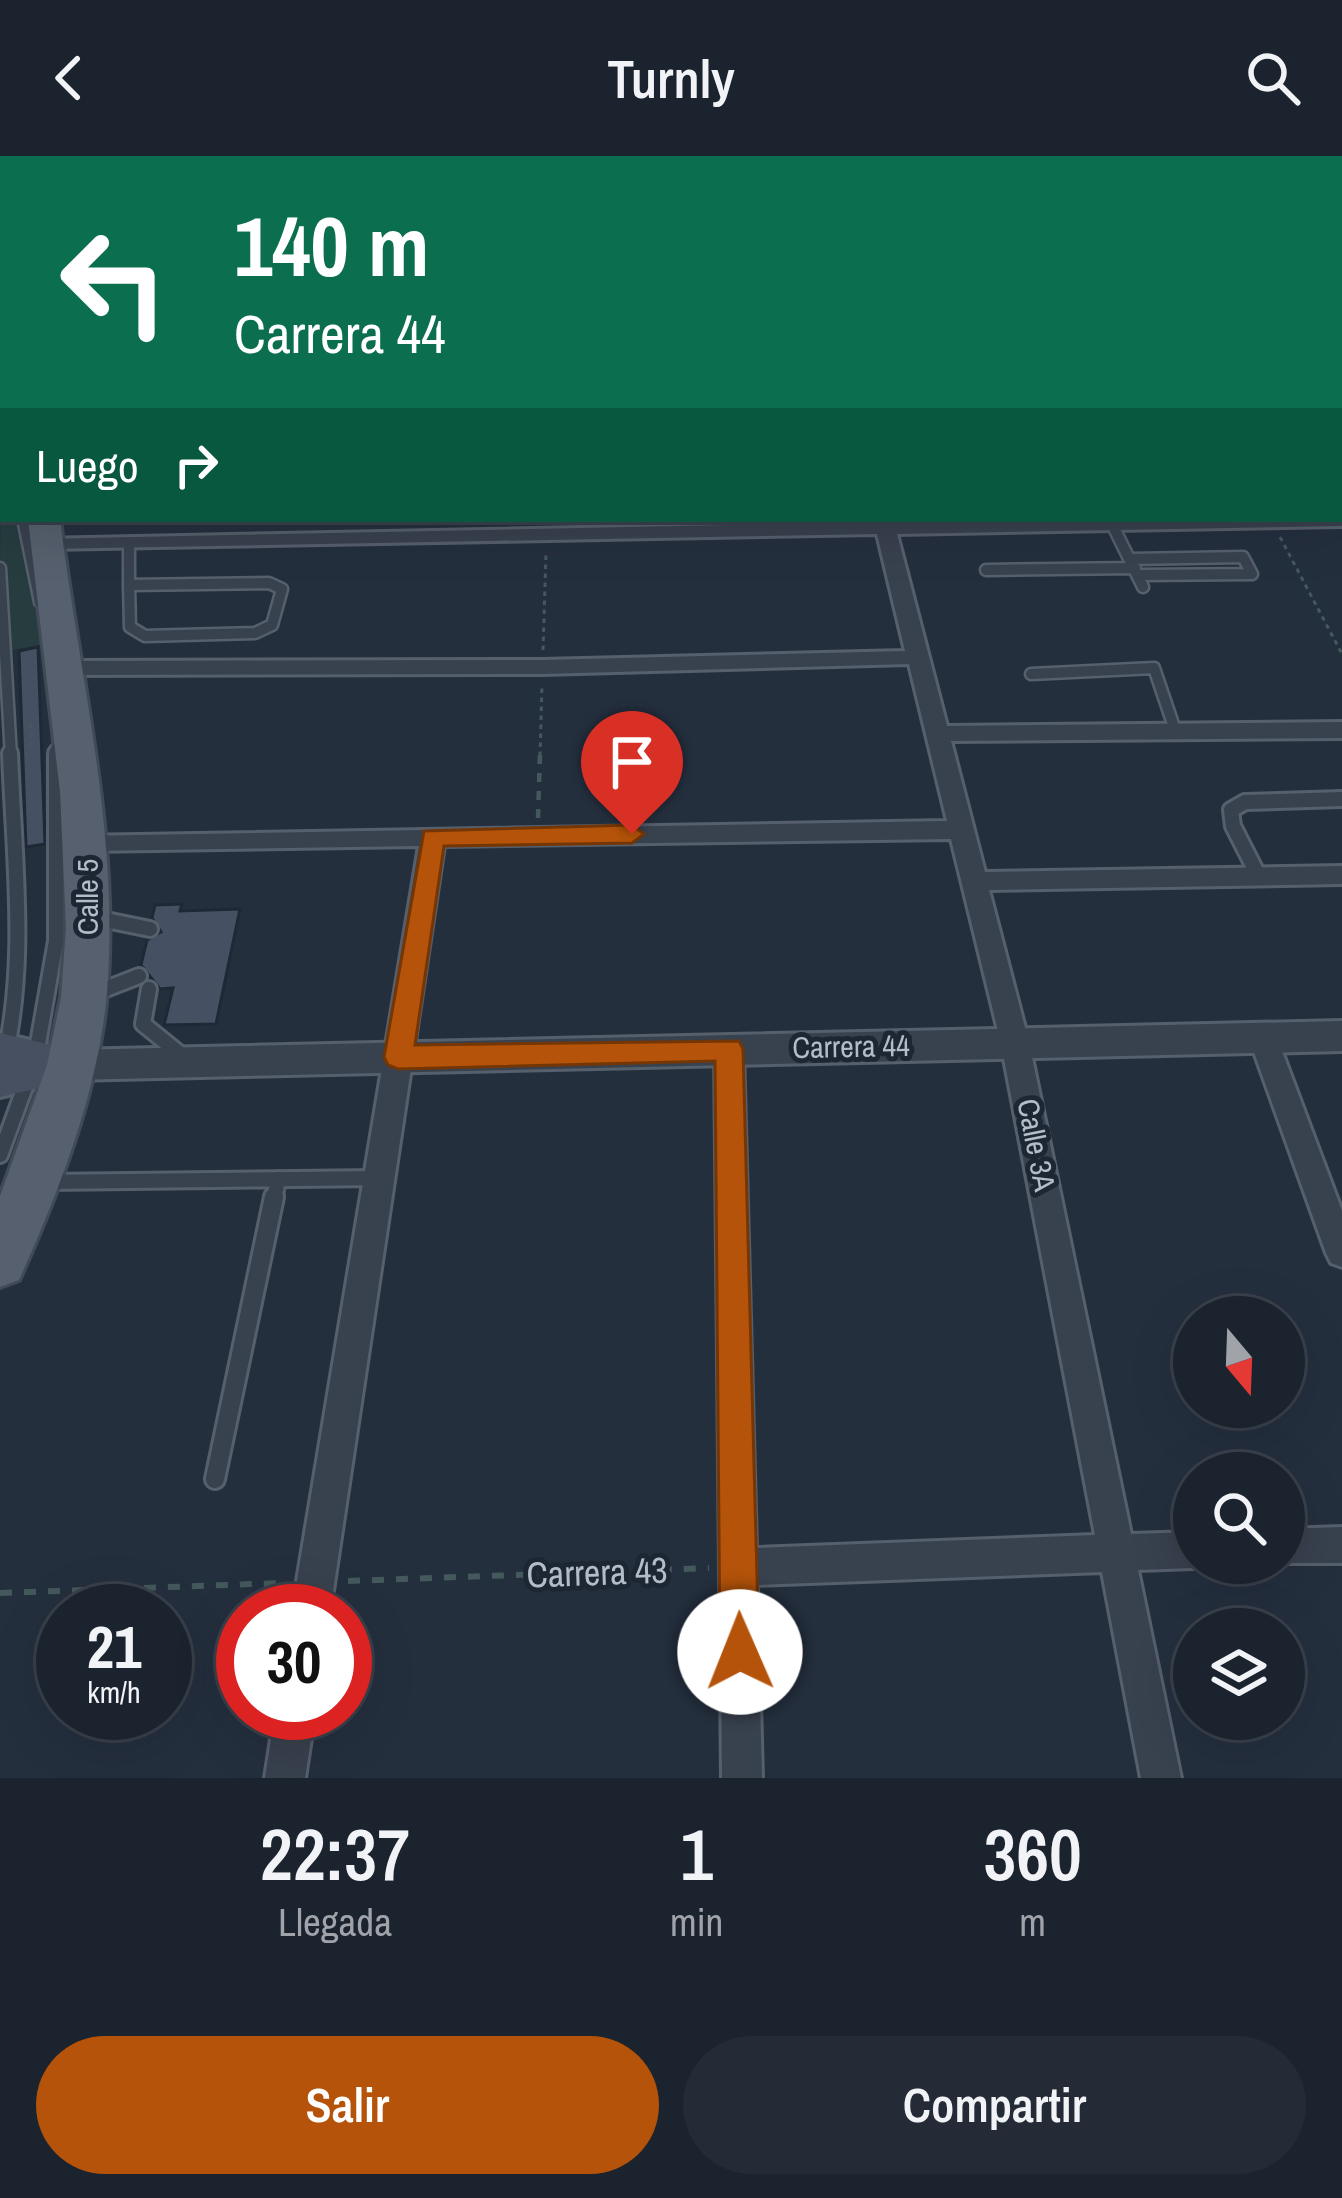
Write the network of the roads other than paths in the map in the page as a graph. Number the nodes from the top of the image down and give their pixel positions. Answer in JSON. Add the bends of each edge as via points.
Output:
{"nodes":[{"id":1,"x":884,"y":522,"type":"edge"},
{"id":2,"x":1218,"y":522,"type":"edge"},
{"id":3,"x":1112,"y":524,"type":"junction"},
{"id":4,"x":546,"y":526,"type":"edge"},
{"id":5,"x":38,"y":527,"type":"edge"},
{"id":6,"x":129,"y":542,"type":"junction"},
{"id":7,"x":0,"y":568,"type":"edge"},
{"id":8,"x":986,"y":570,"type":"dead end"},
{"id":9,"x":1137,"y":573,"type":"junction"},
{"id":10,"x":129,"y":585,"type":"junction"},
{"id":11,"x":917,"y":657,"type":"junction"},
{"id":12,"x":64,"y":668,"type":"junction"},
{"id":13,"x":1031,"y":674,"type":"dead end"},
{"id":14,"x":55,"y":719,"type":"dead end"},
{"id":15,"x":1342,"y":730,"type":"edge"},
{"id":16,"x":1176,"y":733,"type":"junction"},
{"id":17,"x":937,"y":734,"type":"junction"},
{"id":18,"x":56,"y":739,"type":"dead end"},
{"id":19,"x":1342,"y":799,"type":"edge"},
{"id":20,"x":960,"y":830,"type":"junction"},
{"id":21,"x":433,"y":837,"type":"junction"},
{"id":22,"x":88,"y":842,"type":"junction"},
{"id":23,"x":1342,"y":875,"type":"edge"},
{"id":24,"x":1259,"y":878,"type":"junction"},
{"id":25,"x":973,"y":880,"type":"junction"},
{"id":26,"x":89,"y":916,"type":"junction"},
{"id":27,"x":150,"y":929,"type":"dead end"},
{"id":28,"x":83,"y":998,"type":"junction"},
{"id":29,"x":1342,"y":1036,"type":"edge"},
{"id":30,"x":1263,"y":1038,"type":"junction"},
{"id":31,"x":1016,"y":1043,"type":"junction"},
{"id":32,"x":729,"y":1049,"type":"junction"},
{"id":33,"x":398,"y":1057,"type":"junction"},
{"id":34,"x":189,"y":1061,"type":"junction"},
{"id":35,"x":21,"y":1065,"type":"edge"},
{"id":36,"x":14,"y":1169,"type":"edge"},
{"id":37,"x":379,"y":1178,"type":"junction"},
{"id":38,"x":278,"y":1179,"type":"junction"},
{"id":39,"x":1342,"y":1252,"type":"edge"},
{"id":40,"x":0,"y":1263,"type":"edge"},
{"id":41,"x":215,"y":1479,"type":"dead end"},
{"id":42,"x":1342,"y":1545,"type":"edge"},
{"id":43,"x":1305,"y":1546,"type":"edge"},
{"id":44,"x":1173,"y":1551,"type":"edge"},
{"id":45,"x":1117,"y":1553,"type":"junction"},
{"id":46,"x":738,"y":1567,"type":"junction"},
{"id":47,"x":315,"y":1584,"type":"edge"},
{"id":48,"x":291,"y":1740,"type":"edge"},
{"id":49,"x":285,"y":1778,"type":"edge"},
{"id":50,"x":742,"y":1778,"type":"edge"},
{"id":51,"x":1161,"y":1778,"type":"edge"}],
"edges":[{"from":1,"to":3,"type":"street"},
{"from":1,"to":4,"type":"street"},
{"from":1,"to":11,"type":"street","name":"Calle 3A"},
{"from":2,"to":3,"type":"street"},
{"from":3,"to":9,"type":"lane"},
{"from":4,"to":6,"type":"street"},
{"from":5,"to":6,"type":"street"},
{"from":5,"to":12,"type":"main road","name":"Calle 5"},
{"from":5,"to":14,"type":"lane"},
{"from":6,"to":10,"type":"lane"},
{"from":7,"to":35,"type":"lane","via":[[12,708]]},
{"from":8,"to":9,"type":"lane"},
{"from":9,"to":9,"type":"lane","via":[[1252,574],[1243,557]]},
{"from":10,"to":10,"type":"lane","via":[[269,583],[282,589],[265,630],[146,636],[130,627]]},
{"from":11,"to":12,"type":"street"},
{"from":11,"to":17,"type":"street","name":"Calle 3A"},
{"from":12,"to":22,"type":"main road","name":"Calle 5"},
{"from":13,"to":16,"type":"lane","via":[[1154,668]]},
{"from":15,"to":16,"type":"street"},
{"from":16,"to":17,"type":"street"},
{"from":17,"to":20,"type":"street","name":"Calle 3A"},
{"from":18,"to":35,"type":"lane","via":[[58,936]]},
{"from":19,"to":24,"type":"lane","via":[[1245,802],[1231,810]]},
{"from":20,"to":21,"type":"street"},
{"from":20,"to":25,"type":"street","name":"Calle 3A"},
{"from":21,"to":22,"type":"street"},
{"from":21,"to":33,"type":"street"},
{"from":22,"to":26,"type":"main road","name":"Calle 5"},
{"from":23,"to":24,"type":"street"},
{"from":24,"to":25,"type":"street"},
{"from":25,"to":31,"type":"street","name":"Calle 3A"},
{"from":26,"to":27,"type":"lane"},
{"from":26,"to":28,"type":"main road","name":"Calle 5"},
{"from":28,"to":34,"type":"lane","via":[[144,983],[142,1024]]},
{"from":28,"to":35,"type":"main road","name":"Calle 5"},
{"from":29,"to":30,"type":"street","name":"Carrera 44"},
{"from":30,"to":31,"type":"street","name":"Carrera 44"},
{"from":30,"to":39,"type":"street"},
{"from":31,"to":32,"type":"street","name":"Carrera 44"},
{"from":31,"to":45,"type":"street","name":"Calle 3A"},
{"from":32,"to":33,"type":"street","name":"Carrera 44"},
{"from":32,"to":46,"type":"street"},
{"from":33,"to":34,"type":"street","name":"Carrera 44"},
{"from":33,"to":37,"type":"street"},
{"from":34,"to":35,"type":"street","name":"Carrera 44"},
{"from":35,"to":36,"type":"main road","name":"Calle 5"},
{"from":36,"to":38,"type":"lane"},
{"from":36,"to":40,"type":"main road","name":"Calle 5"},
{"from":37,"to":38,"type":"lane"},
{"from":37,"to":47,"type":"street"},
{"from":38,"to":41,"type":"lane"},
{"from":42,"to":43,"type":"street"},
{"from":44,"to":45,"type":"street"},
{"from":45,"to":46,"type":"street"},
{"from":45,"to":51,"type":"street","name":"Calle 3A"},
{"from":46,"to":50,"type":"street"},
{"from":48,"to":49,"type":"street"}]}
